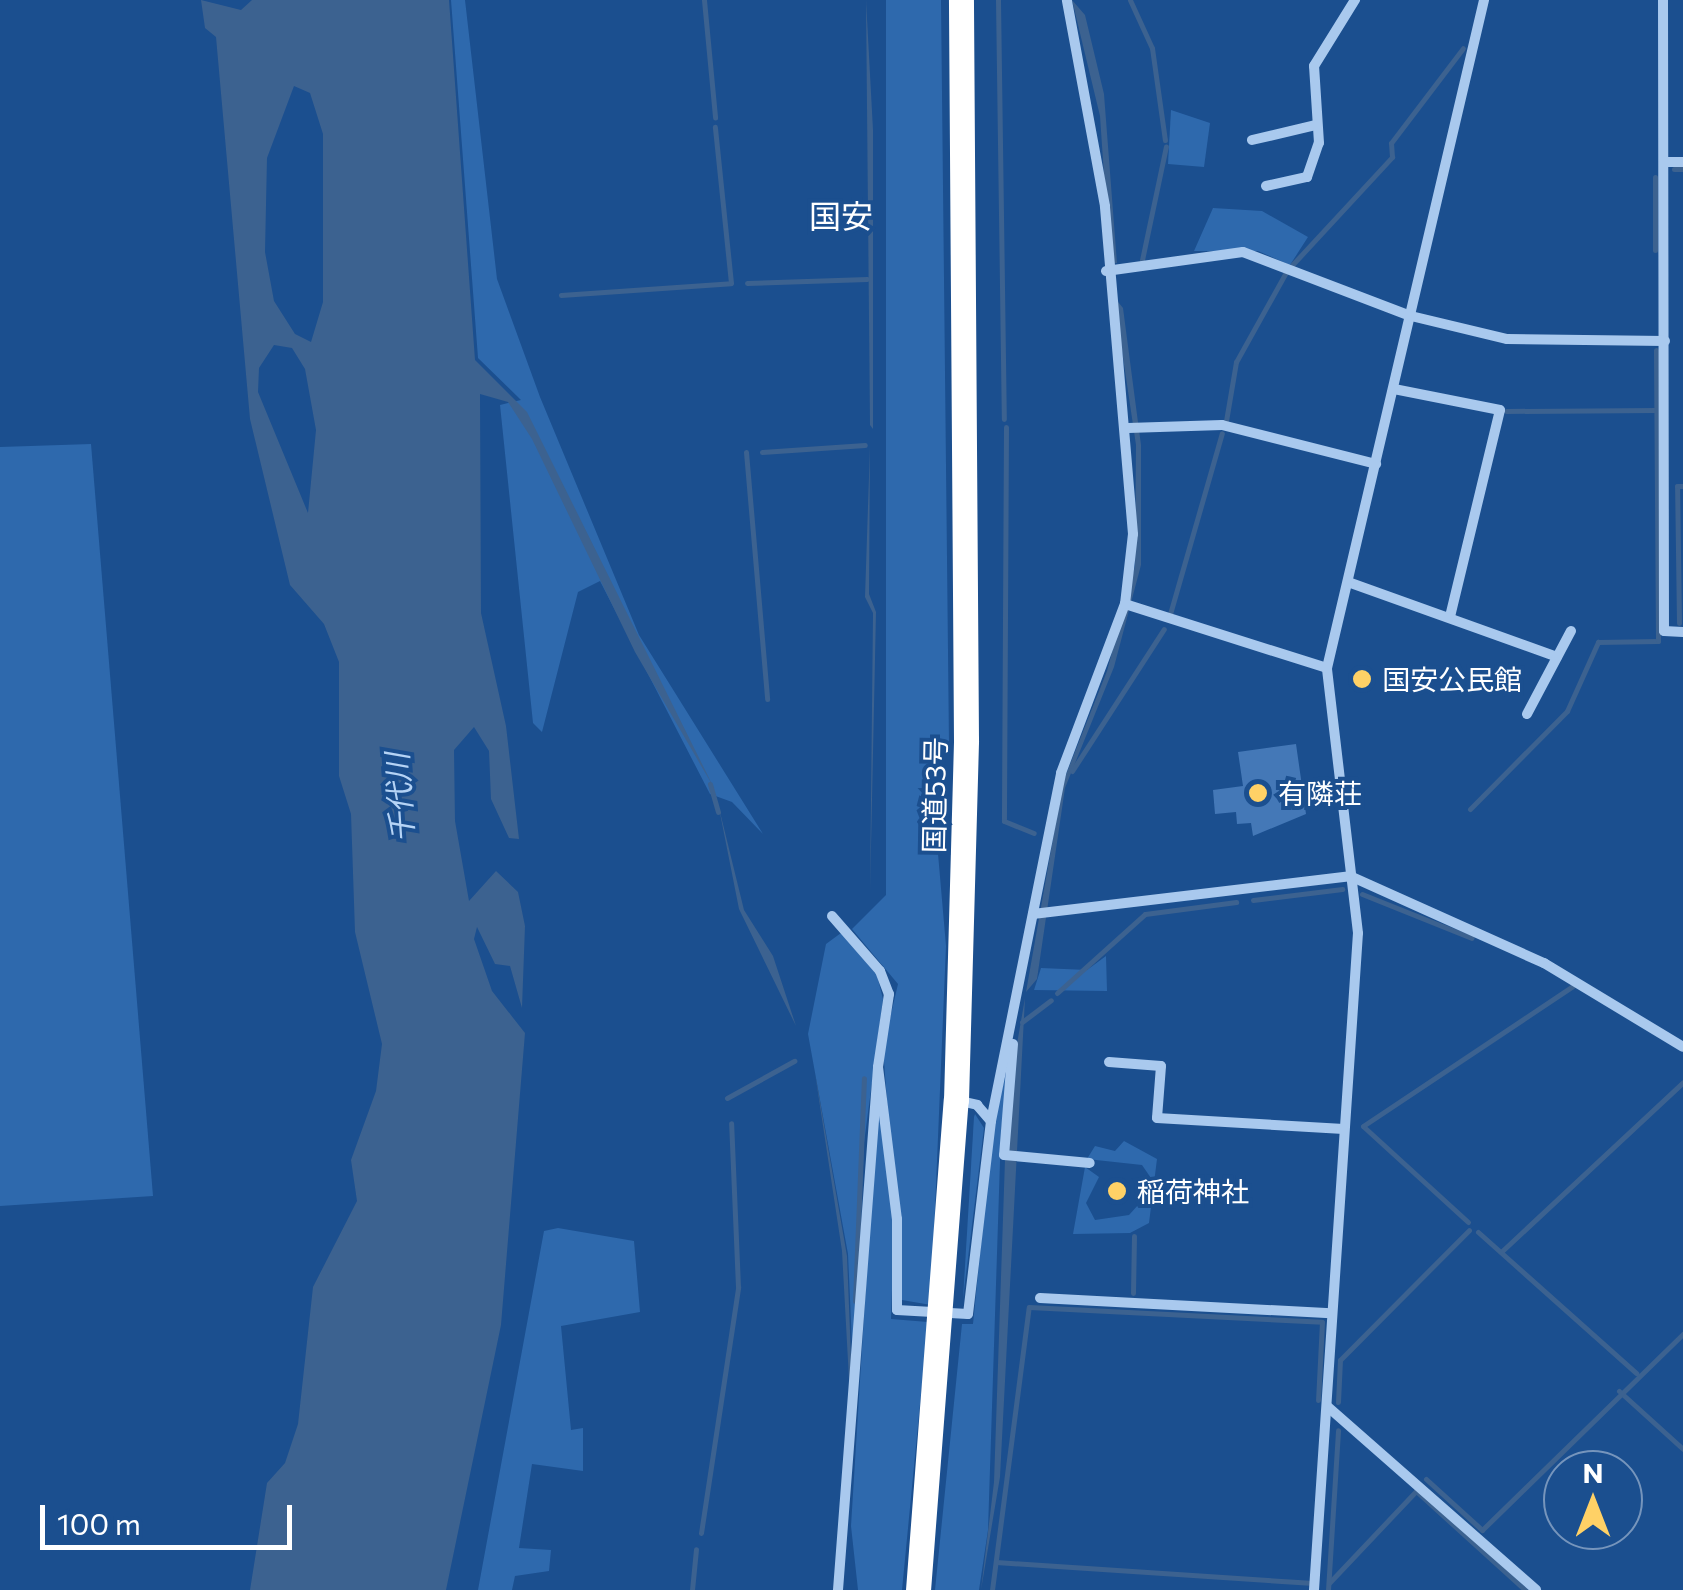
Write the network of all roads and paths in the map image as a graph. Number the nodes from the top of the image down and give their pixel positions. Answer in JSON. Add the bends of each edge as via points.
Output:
{"nodes":[{"id":1,"x":961,"y":0,"type":"edge"},
{"id":2,"x":1067,"y":0,"type":"edge"},
{"id":3,"x":1355,"y":0,"type":"edge"},
{"id":4,"x":1484,"y":0,"type":"edge"},
{"id":5,"x":1663,"y":0,"type":"edge"},
{"id":6,"x":1316,"y":125,"type":"junction"},
{"id":7,"x":1252,"y":140,"type":"dead end"},
{"id":8,"x":1664,"y":162,"type":"junction"},
{"id":9,"x":1683,"y":162,"type":"edge"},
{"id":10,"x":1266,"y":186,"type":"dead end"},
{"id":11,"x":1106,"y":271,"type":"junction"},
{"id":12,"x":1412,"y":316,"type":"junction"},
{"id":13,"x":1665,"y":340,"type":"junction"},
{"id":14,"x":1394,"y":389,"type":"junction"},
{"id":15,"x":1128,"y":428,"type":"junction"},
{"id":16,"x":1376,"y":464,"type":"junction"},
{"id":17,"x":1348,"y":582,"type":"junction"},
{"id":18,"x":1125,"y":604,"type":"junction"},
{"id":19,"x":1450,"y":617,"type":"junction"},
{"id":20,"x":1571,"y":631,"type":"dead end"},
{"id":21,"x":1683,"y":632,"type":"edge"},
{"id":22,"x":1557,"y":658,"type":"junction"},
{"id":23,"x":1327,"y":668,"type":"junction"},
{"id":24,"x":1526,"y":714,"type":"dead end"},
{"id":25,"x":1350,"y":876,"type":"junction"},
{"id":26,"x":1033,"y":914,"type":"junction"},
{"id":27,"x":832,"y":916,"type":"dead end"},
{"id":28,"x":1012,"y":1034,"type":"junction"},
{"id":29,"x":1683,"y":1047,"type":"edge"},
{"id":30,"x":1108,"y":1062,"type":"dead end"},
{"id":31,"x":878,"y":1067,"type":"junction"},
{"id":32,"x":956,"y":1100,"type":"junction"},
{"id":33,"x":991,"y":1121,"type":"junction"},
{"id":34,"x":1344,"y":1129,"type":"junction"},
{"id":35,"x":1090,"y":1163,"type":"dead end"},
{"id":36,"x":1040,"y":1298,"type":"dead end"},
{"id":37,"x":946,"y":1313,"type":"junction"},
{"id":38,"x":1331,"y":1313,"type":"junction"},
{"id":39,"x":1328,"y":1407,"type":"junction"},
{"id":40,"x":838,"y":1590,"type":"edge"},
{"id":41,"x":918,"y":1590,"type":"edge"},
{"id":42,"x":1314,"y":1590,"type":"edge"},
{"id":43,"x":1536,"y":1590,"type":"edge"}],
"edges":[{"from":1,"to":32,"type":"highway","name":"国道53号","via":[[966,740]]},
{"from":2,"to":11,"type":"street","via":[[1104,206]]},
{"from":3,"to":6,"type":"street","via":[[1314,66]]},
{"from":4,"to":12,"type":"street"},
{"from":5,"to":8,"type":"street"},
{"from":6,"to":7,"type":"street"},
{"from":6,"to":10,"type":"street","via":[[1307,176]]},
{"from":8,"to":9,"type":"street"},
{"from":8,"to":13,"type":"street"},
{"from":11,"to":12,"type":"street","via":[[1243,252]]},
{"from":11,"to":15,"type":"street"},
{"from":12,"to":13,"type":"street","via":[[1508,339]]},
{"from":12,"to":14,"type":"street"},
{"from":13,"to":21,"type":"street","via":[[1664,632]]},
{"from":14,"to":16,"type":"street"},
{"from":14,"to":19,"type":"street","via":[[1500,410]]},
{"from":15,"to":16,"type":"street","via":[[1222,425]]},
{"from":15,"to":18,"type":"street","via":[[1133,534]]},
{"from":16,"to":17,"type":"street"},
{"from":17,"to":19,"type":"street"},
{"from":17,"to":23,"type":"street"},
{"from":18,"to":23,"type":"street"},
{"from":18,"to":26,"type":"street","via":[[1062,773]]},
{"from":19,"to":22,"type":"street"},
{"from":20,"to":22,"type":"street"},
{"from":22,"to":24,"type":"street"},
{"from":23,"to":25,"type":"street"},
{"from":25,"to":26,"type":"street"},
{"from":25,"to":29,"type":"street","via":[[1544,963]]},
{"from":25,"to":34,"type":"street","via":[[1358,933]]},
{"from":26,"to":28,"type":"street"},
{"from":27,"to":31,"type":"street","via":[[880,971],[889,994]]},
{"from":28,"to":33,"type":"street"},
{"from":28,"to":35,"type":"street","via":[[1004,1156]]},
{"from":30,"to":34,"type":"street","via":[[1161,1066],[1157,1118]]},
{"from":31,"to":37,"type":"street","via":[[897,1219],[897,1310]]},
{"from":31,"to":40,"type":"street"},
{"from":32,"to":33,"type":"street","via":[[977,1105]]},
{"from":32,"to":37,"type":"highway","name":"国道53号"},
{"from":33,"to":37,"type":"street","via":[[968,1314]]},
{"from":34,"to":38,"type":"street"},
{"from":36,"to":38,"type":"street"},
{"from":37,"to":41,"type":"highway","name":"国道53号"},
{"from":38,"to":39,"type":"street"},
{"from":39,"to":42,"type":"street"},
{"from":39,"to":43,"type":"street"}]}
